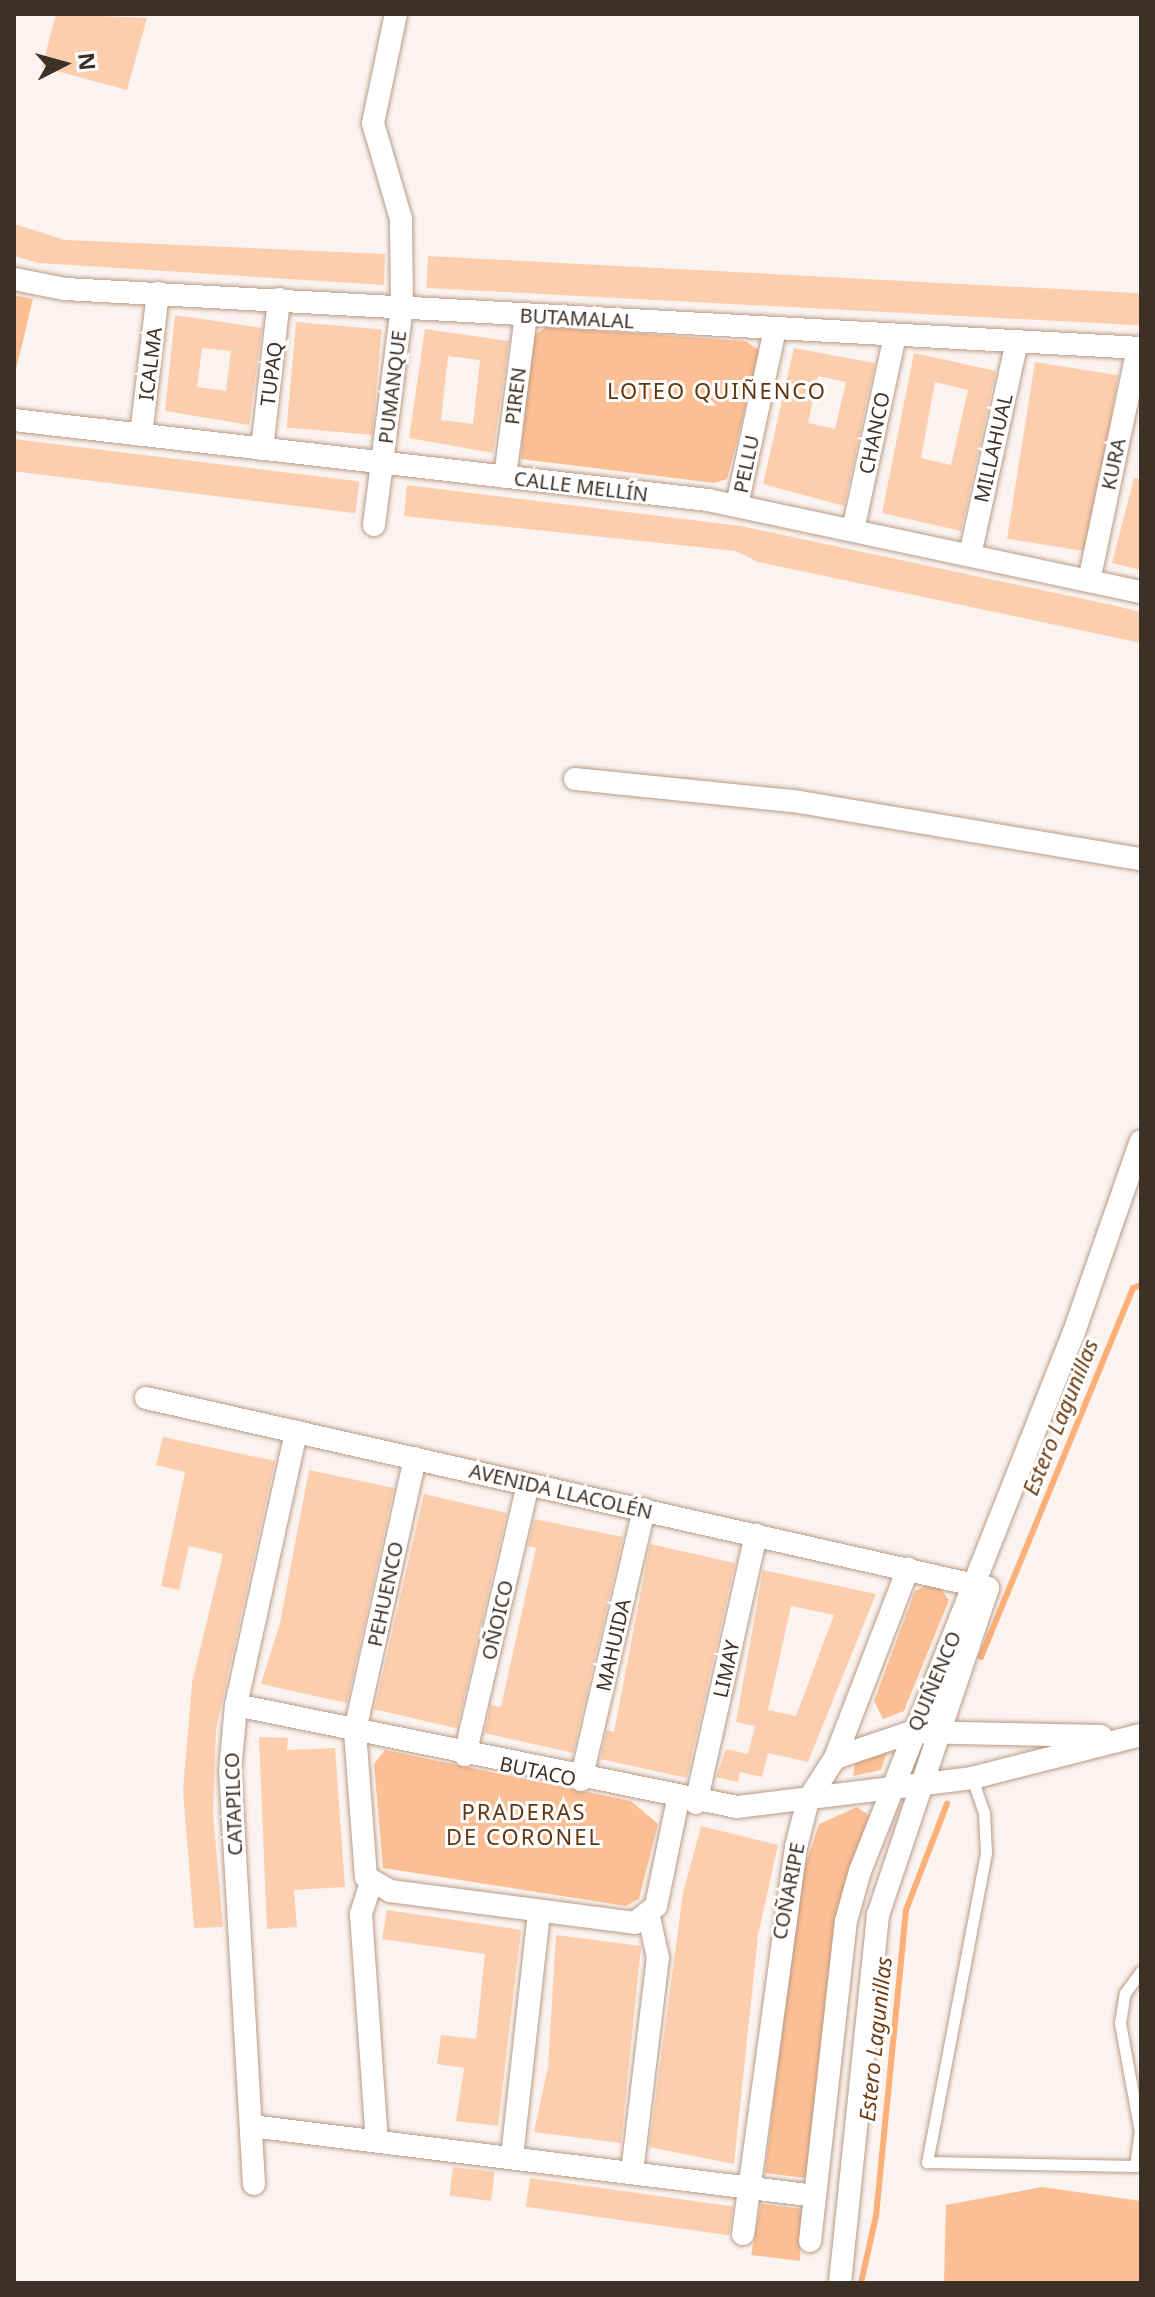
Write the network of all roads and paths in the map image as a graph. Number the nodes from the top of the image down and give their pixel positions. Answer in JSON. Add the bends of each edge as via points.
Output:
{"nodes":[{"id":1,"x":396,"y":14,"type":"edge"},
{"id":2,"x":14,"y":279,"type":"edge"},
{"id":3,"x":158,"y":293,"type":"junction"},
{"id":4,"x":279,"y":299,"type":"junction"},
{"id":5,"x":402,"y":307,"type":"junction"},
{"id":6,"x":526,"y":315,"type":"junction"},
{"id":7,"x":775,"y":329,"type":"junction"},
{"id":8,"x":895,"y":335,"type":"junction"},
{"id":9,"x":1017,"y":341,"type":"junction"},
{"id":10,"x":1139,"y":348,"type":"edge"},
{"id":11,"x":14,"y":420,"type":"edge"},
{"id":12,"x":141,"y":435,"type":"junction"},
{"id":13,"x":262,"y":449,"type":"junction"},
{"id":14,"x":383,"y":462,"type":"junction"},
{"id":15,"x":505,"y":477,"type":"junction"},
{"id":16,"x":737,"y":505,"type":"junction"},
{"id":17,"x":374,"y":525,"type":"dead end"},
{"id":18,"x":853,"y":530,"type":"junction"},
{"id":19,"x":970,"y":555,"type":"junction"},
{"id":20,"x":1089,"y":581,"type":"junction"},
{"id":21,"x":1141,"y":592,"type":"edge"},
{"id":22,"x":575,"y":779,"type":"dead end"},
{"id":23,"x":1141,"y":859,"type":"edge"},
{"id":24,"x":1141,"y":1141,"type":"edge"},
{"id":25,"x":146,"y":1398,"type":"dead end"},
{"id":26,"x":296,"y":1431,"type":"junction"},
{"id":27,"x":415,"y":1458,"type":"junction"},
{"id":28,"x":528,"y":1484,"type":"junction"},
{"id":29,"x":644,"y":1509,"type":"junction"},
{"id":30,"x":756,"y":1535,"type":"junction"},
{"id":31,"x":908,"y":1569,"type":"junction"},
{"id":32,"x":976,"y":1584,"type":"junction"},
{"id":33,"x":236,"y":1705,"type":"junction"},
{"id":34,"x":355,"y":1731,"type":"junction"},
{"id":35,"x":912,"y":1732,"type":"junction"},
{"id":36,"x":943,"y":1732,"type":"junction"},
{"id":37,"x":1136,"y":1736,"type":"edge"},
{"id":38,"x":465,"y":1755,"type":"junction"},
{"id":39,"x":835,"y":1758,"type":"junction"},
{"id":40,"x":972,"y":1778,"type":"junction"},
{"id":41,"x":581,"y":1780,"type":"junction"},
{"id":42,"x":922,"y":1784,"type":"junction"},
{"id":43,"x":891,"y":1790,"type":"junction"},
{"id":44,"x":808,"y":1800,"type":"junction"},
{"id":45,"x":687,"y":1801,"type":"junction"},
{"id":46,"x":371,"y":1883,"type":"junction"},
{"id":47,"x":539,"y":1911,"type":"junction"},
{"id":48,"x":649,"y":1917,"type":"junction"},
{"id":49,"x":1141,"y":1971,"type":"edge"},
{"id":50,"x":251,"y":2126,"type":"junction"},
{"id":51,"x":377,"y":2140,"type":"junction"},
{"id":52,"x":512,"y":2157,"type":"junction"},
{"id":53,"x":632,"y":2172,"type":"junction"},
{"id":54,"x":254,"y":2184,"type":"dead end"},
{"id":55,"x":748,"y":2187,"type":"junction"},
{"id":56,"x":815,"y":2196,"type":"junction"},
{"id":57,"x":743,"y":2234,"type":"dead end"},
{"id":58,"x":810,"y":2241,"type":"dead end"},
{"id":59,"x":840,"y":2283,"type":"edge"}],
"edges":[{"from":1,"to":5,"type":"street","name":"PUMANQUE","via":[[373,123],[404,249]]},
{"from":2,"to":3,"type":"street","name":"BUTAMALAL"},
{"from":3,"to":4,"type":"street","name":"BUTAMALAL"},
{"from":3,"to":12,"type":"street","name":"ICALMA"},
{"from":4,"to":5,"type":"street","name":"BUTAMALAL"},
{"from":4,"to":13,"type":"street","name":"TUPAQ"},
{"from":5,"to":6,"type":"street","name":"BUTAMALAL"},
{"from":5,"to":14,"type":"street","name":"PUMANQUE"},
{"from":6,"to":7,"type":"street","name":"BUTAMALAL"},
{"from":6,"to":15,"type":"street","name":"PIREN"},
{"from":7,"to":8,"type":"street","name":"BUTAMALAL"},
{"from":7,"to":16,"type":"street","name":"PELLU"},
{"from":8,"to":9,"type":"street","name":"BUTAMALAL"},
{"from":8,"to":18,"type":"street","name":"CHANCO"},
{"from":9,"to":10,"type":"street","name":"BUTAMALAL"},
{"from":9,"to":19,"type":"street","name":"MILLAHUAL"},
{"from":10,"to":20,"type":"street","name":"KURA"},
{"from":11,"to":12,"type":"street","name":"CALLE MELLÍN"},
{"from":12,"to":13,"type":"street","name":"CALLE MELLÍN"},
{"from":13,"to":14,"type":"street","name":"CALLE MELLÍN"},
{"from":14,"to":15,"type":"street","name":"CALLE MELLÍN"},
{"from":14,"to":17,"type":"street","name":"PUMANQUE"},
{"from":15,"to":16,"type":"street","name":"CALLE MELLÍN"},
{"from":16,"to":18,"type":"street","name":"CALLE MELLÍN"},
{"from":18,"to":19,"type":"street","name":"CALLE MELLÍN"},
{"from":19,"to":20,"type":"street","name":"CALLE MELLÍN"},
{"from":20,"to":21,"type":"street","name":"CALLE MELLÍN"},
{"from":22,"to":23,"type":"street","via":[[793,801]]},
{"from":24,"to":32,"type":"street","name":"QUIÑENCO"},
{"from":25,"to":26,"type":"street","name":"AVENIDA LLACOLÉN"},
{"from":26,"to":27,"type":"street","name":"AVENIDA LLACOLÉN"},
{"from":26,"to":33,"type":"street","name":"CATAPILCO"},
{"from":27,"to":28,"type":"street","name":"AVENIDA LLACOLÉN"},
{"from":27,"to":34,"type":"street","name":"PEHUENCO"},
{"from":28,"to":29,"type":"street","name":"AVENIDA LLACOLÉN"},
{"from":28,"to":38,"type":"street","name":"OÑOICO"},
{"from":29,"to":30,"type":"street","name":"AVENIDA LLACOLÉN"},
{"from":29,"to":41,"type":"street","name":"MAHUIDA"},
{"from":30,"to":31,"type":"street","name":"AVENIDA LLACOLÉN"},
{"from":30,"to":45,"type":"street","name":"LIMAY"},
{"from":31,"to":32,"type":"street","name":"AVENIDA LLACOLÉN"},
{"from":31,"to":39,"type":"street","name":"COÑARIPE"},
{"from":32,"to":35,"type":"street","name":"QUIÑENCO"},
{"from":32,"to":36,"type":"street","via":[[991,1593]]},
{"from":33,"to":34,"type":"street","name":"BUTACO"},
{"from":33,"to":50,"type":"street","name":"CATAPILCO","via":[[230,1771]]},
{"from":34,"to":38,"type":"street","name":"BUTACO"},
{"from":34,"to":46,"type":"street","name":"PEHUENCO","via":[[361,1862]]},
{"from":35,"to":36,"type":"street"},
{"from":35,"to":39,"type":"street"},
{"from":35,"to":43,"type":"street","name":"QUIÑENCO"},
{"from":36,"to":37,"type":"street"},
{"from":36,"to":42,"type":"street"},
{"from":37,"to":40,"type":"street","name":"BUTACO"},
{"from":38,"to":41,"type":"street","name":"BUTACO"},
{"from":39,"to":44,"type":"street","name":"COÑARIPE"},
{"from":40,"to":42,"type":"street","name":"BUTACO"},
{"from":40,"to":49,"type":"lane","via":[[984,1812],[986,1853],[927,2162],[1135,2166],[1140,2132],[1120,2023],[1125,1993]]},
{"from":41,"to":45,"type":"street","name":"BUTACO"},
{"from":42,"to":43,"type":"street","name":"BUTACO"},
{"from":42,"to":59,"type":"street","via":[[869,1967]]},
{"from":43,"to":44,"type":"street","name":"BUTACO"},
{"from":43,"to":56,"type":"street","name":"QUIÑENCO","via":[[846,1921]]},
{"from":44,"to":45,"type":"street","name":"BUTACO"},
{"from":44,"to":55,"type":"street","name":"COÑARIPE","via":[[779,1929]]},
{"from":45,"to":48,"type":"street","name":"LIMAY"},
{"from":46,"to":47,"type":"street"},
{"from":46,"to":51,"type":"street","via":[[361,1914]]},
{"from":47,"to":48,"type":"street","via":[[627,1923]]},
{"from":47,"to":52,"type":"street"},
{"from":48,"to":53,"type":"street","via":[[658,1958]]},
{"from":50,"to":51,"type":"street"},
{"from":50,"to":54,"type":"street","name":"CATAPILCO"},
{"from":51,"to":52,"type":"street"},
{"from":52,"to":53,"type":"street"},
{"from":53,"to":55,"type":"street"},
{"from":55,"to":56,"type":"street"},
{"from":55,"to":57,"type":"street","name":"COÑARIPE"},
{"from":56,"to":58,"type":"street","name":"QUIÑENCO"}]}
